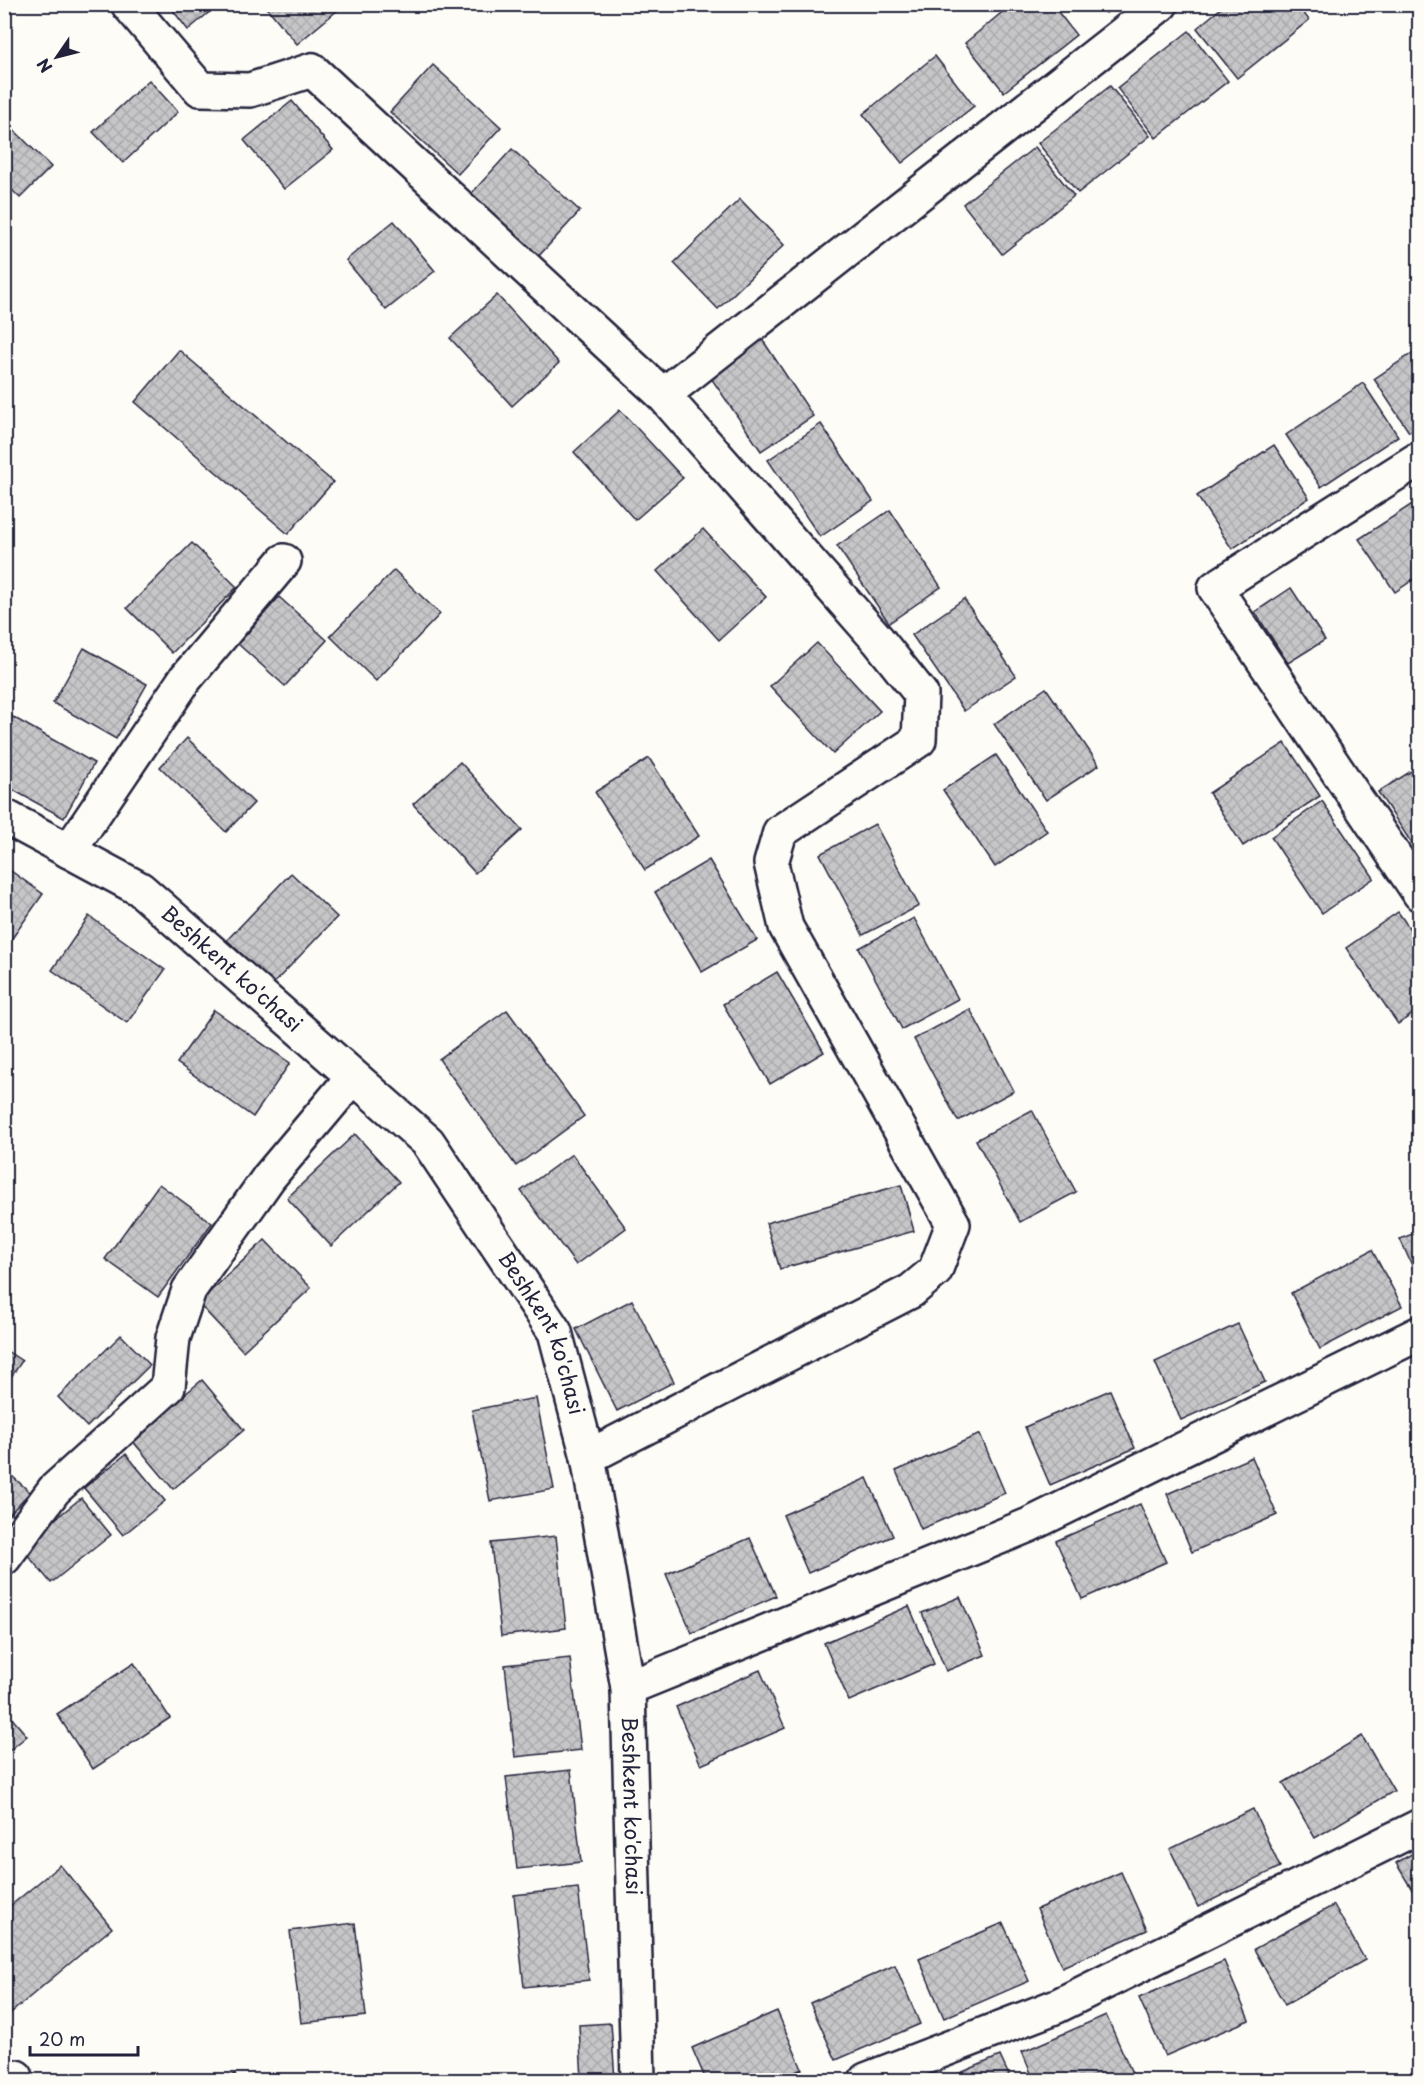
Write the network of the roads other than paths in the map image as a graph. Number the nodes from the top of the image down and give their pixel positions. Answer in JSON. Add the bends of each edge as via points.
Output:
{"nodes":[{"id":1,"x":128,"y":4,"type":"edge"},
{"id":2,"x":1161,"y":4,"type":"edge"},
{"id":3,"x":663,"y":395,"type":"junction"},
{"id":4,"x":1419,"y":458,"type":"edge"},
{"id":5,"x":284,"y":561,"type":"dead end"},
{"id":6,"x":4,"y":816,"type":"edge"},
{"id":7,"x":69,"y":850,"type":"junction"},
{"id":8,"x":1419,"y":894,"type":"edge"},
{"id":9,"x":353,"y":1077,"type":"junction"},
{"id":10,"x":1419,"y":1333,"type":"edge"},
{"id":11,"x":588,"y":1458,"type":"junction"},
{"id":12,"x":4,"y":1558,"type":"edge"},
{"id":13,"x":628,"y":1688,"type":"junction"},
{"id":14,"x":1419,"y":1826,"type":"edge"},
{"id":15,"x":639,"y":2080,"type":"edge"},
{"id":16,"x":866,"y":2080,"type":"edge"}],
"edges":[{"from":1,"to":3,"type":"street","via":[[200,89],[250,90],[312,70]]},
{"from":2,"to":3,"type":"street"},
{"from":3,"to":11,"type":"street","via":[[921,694],[920,740],[780,832],[771,863],[786,927],[952,1224],[935,1271],[910,1291]]},
{"from":4,"to":8,"type":"street","via":[[1215,588]]},
{"from":5,"to":7,"type":"street","via":[[185,679]]},
{"from":6,"to":7,"type":"street","name":"Beshkent ko'chasi"},
{"from":7,"to":9,"type":"street","name":"Beshkent ko'chasi","via":[[140,889]]},
{"from":9,"to":11,"type":"street","name":"Beshkent ko'chasi","via":[[428,1142],[555,1332]]},
{"from":9,"to":12,"type":"street","via":[[269,1177],[189,1290],[173,1338],[168,1387],[54,1490]]},
{"from":10,"to":13,"type":"street","via":[[1029,1525]]},
{"from":11,"to":13,"type":"street","name":"Beshkent ko'chasi"},
{"from":13,"to":15,"type":"street","name":"Beshkent ko'chasi"},
{"from":14,"to":16,"type":"street","via":[[1057,2006]]}]}
